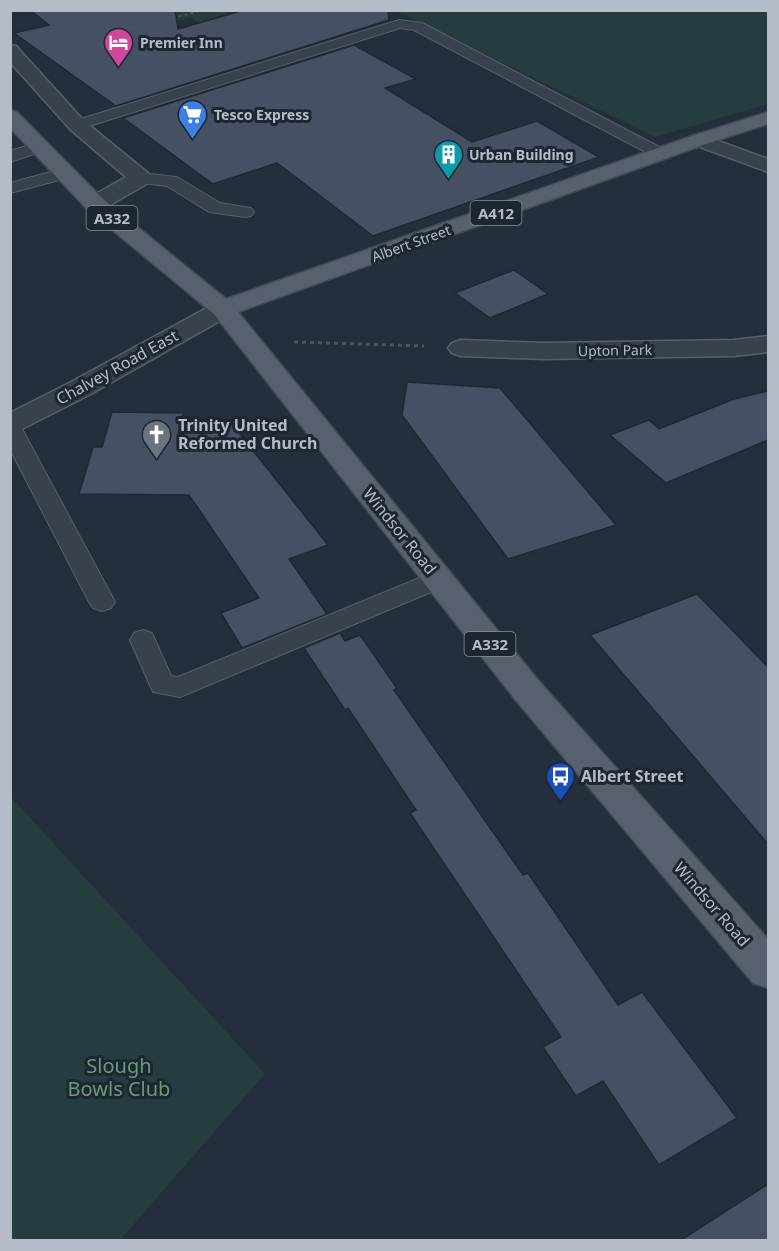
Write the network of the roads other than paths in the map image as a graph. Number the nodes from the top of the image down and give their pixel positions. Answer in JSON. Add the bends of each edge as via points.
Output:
{"nodes":[{"id":1,"x":15,"y":54,"type":"edge"},
{"id":2,"x":10,"y":116,"type":"edge"},
{"id":3,"x":768,"y":118,"type":"edge"},
{"id":4,"x":77,"y":124,"type":"junction"},
{"id":5,"x":699,"y":140,"type":"junction"},
{"id":6,"x":40,"y":147,"type":"junction"},
{"id":7,"x":661,"y":154,"type":"junction"},
{"id":8,"x":10,"y":157,"type":"edge"},
{"id":9,"x":768,"y":166,"type":"edge"},
{"id":10,"x":65,"y":173,"type":"junction"},
{"id":11,"x":140,"y":178,"type":"junction"},
{"id":12,"x":10,"y":188,"type":"edge"},
{"id":13,"x":95,"y":204,"type":"junction"},
{"id":14,"x":245,"y":212,"type":"dead end"},
{"id":15,"x":223,"y":309,"type":"junction"},
{"id":16,"x":768,"y":344,"type":"edge"},
{"id":17,"x":461,"y":348,"type":"road end"},
{"id":18,"x":10,"y":425,"type":"edge"},
{"id":19,"x":439,"y":579,"type":"junction"},
{"id":20,"x":102,"y":602,"type":"dead end"},
{"id":21,"x":143,"y":640,"type":"dead end"},
{"id":22,"x":768,"y":969,"type":"edge"}],
"edges":[{"from":1,"to":4,"type":"street"},
{"from":2,"to":6,"type":"main road","name":"Windsor Road","number":"A332"},
{"from":3,"to":5,"type":"main road","name":"Albert Street","number":"A412"},
{"from":4,"to":7,"type":"lane","via":[[399,24],[417,26]]},
{"from":4,"to":11,"type":"street"},
{"from":5,"to":7,"type":"main road","name":"Albert Street","number":"A412"},
{"from":5,"to":9,"type":"street"},
{"from":6,"to":8,"type":"lane"},
{"from":6,"to":10,"type":"main road","name":"Windsor Road","number":"A332"},
{"from":7,"to":15,"type":"main road","name":"Albert Street","number":"A412"},
{"from":10,"to":12,"type":"lane"},
{"from":10,"to":13,"type":"main road","name":"Windsor Road","number":"A332"},
{"from":11,"to":13,"type":"street"},
{"from":11,"to":14,"type":"lane","via":[[171,180],[215,208]]},
{"from":13,"to":15,"type":"main road","name":"Windsor Road","number":"A332"},
{"from":15,"to":18,"type":"street","name":"Chalvey Road East"},
{"from":15,"to":19,"type":"main road","name":"Windsor Road","number":"A332"},
{"from":16,"to":17,"type":"street","name":"Upton Park","via":[[556,351]]},
{"from":18,"to":20,"type":"lane"},
{"from":19,"to":21,"type":"lane","via":[[180,687],[162,685]]},
{"from":19,"to":22,"type":"main road","name":"Windsor Road","number":"A332","via":[[526,689]]}]}
